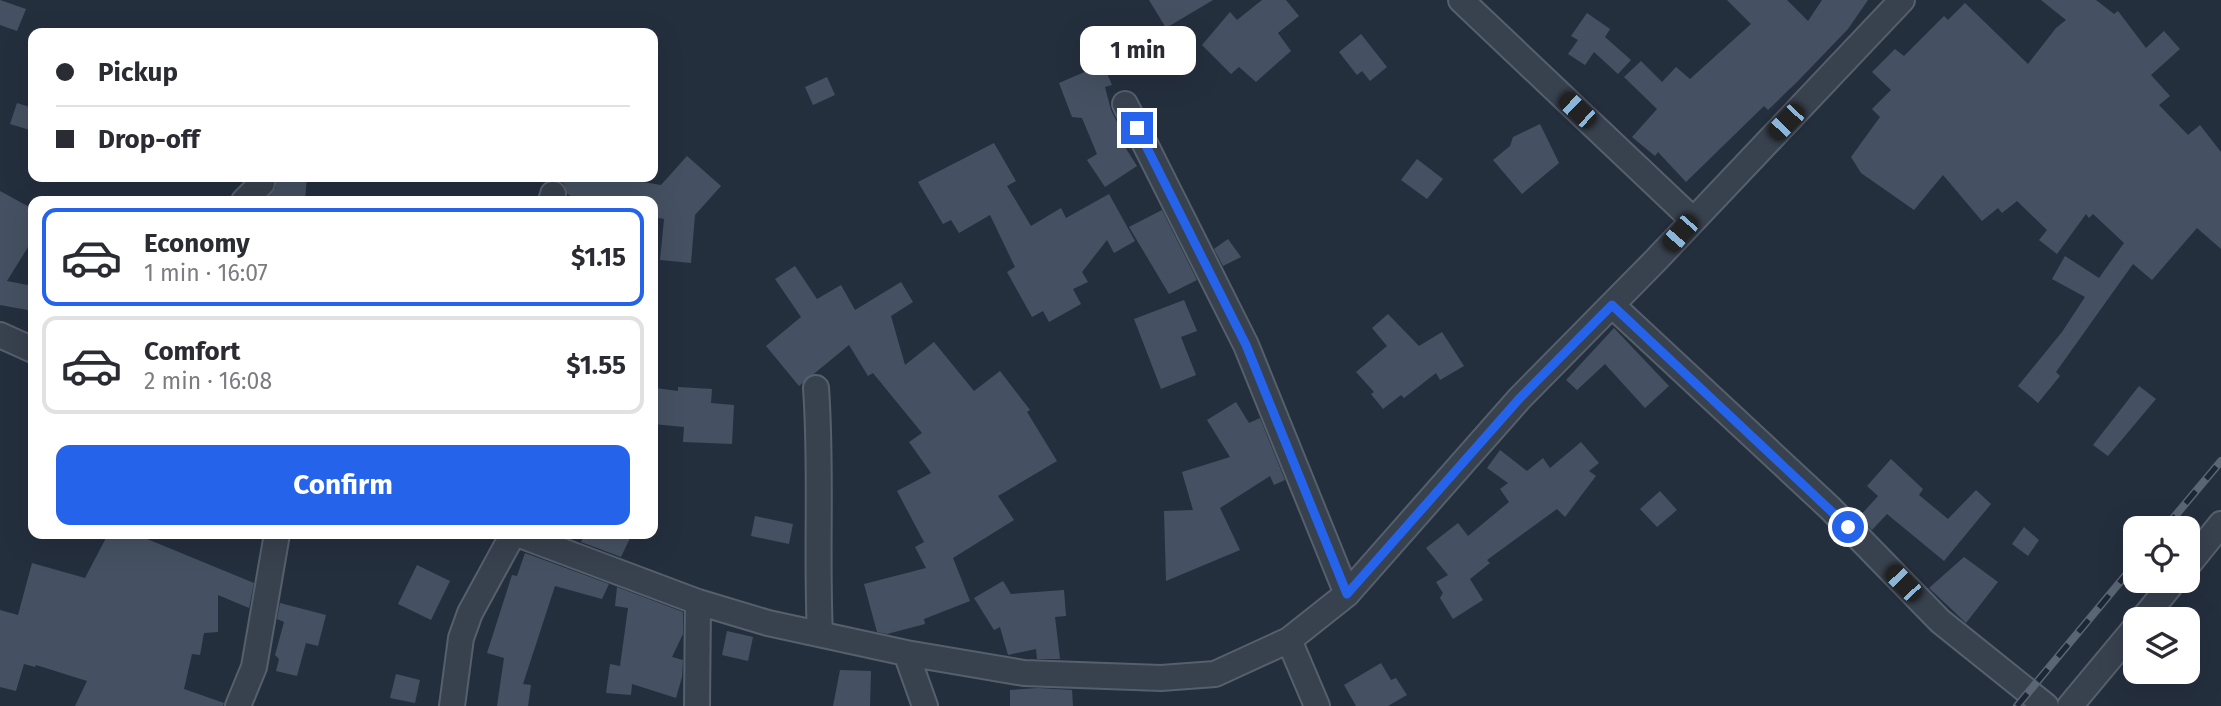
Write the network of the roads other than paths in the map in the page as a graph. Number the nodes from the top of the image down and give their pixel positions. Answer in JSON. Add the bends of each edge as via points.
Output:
{"nodes":[{"id":1,"x":1461,"y":0,"type":"edge"},
{"id":2,"x":1902,"y":0,"type":"edge"},
{"id":3,"x":1125,"y":104,"type":"dead end"},
{"id":4,"x":262,"y":183,"type":"dead end"},
{"id":5,"x":249,"y":196,"type":"edge"},
{"id":6,"x":1692,"y":219,"type":"junction"},
{"id":7,"x":1612,"y":305,"type":"junction"},
{"id":8,"x":0,"y":335,"type":"edge"},
{"id":9,"x":28,"y":348,"type":"edge"},
{"id":10,"x":816,"y":388,"type":"dead end"},
{"id":11,"x":2221,"y":524,"type":"edge"},
{"id":12,"x":276,"y":539,"type":"edge"},
{"id":13,"x":512,"y":539,"type":"edge"},
{"id":14,"x":528,"y":539,"type":"edge"},
{"id":15,"x":2200,"y":550,"type":"edge"},
{"id":16,"x":2165,"y":593,"type":"edge"},
{"id":17,"x":1347,"y":594,"type":"junction"},
{"id":18,"x":698,"y":602,"type":"junction"},
{"id":19,"x":2153,"y":607,"type":"edge"},
{"id":20,"x":820,"y":634,"type":"junction"},
{"id":21,"x":1289,"y":639,"type":"junction"},
{"id":22,"x":2123,"y":642,"type":"edge"},
{"id":23,"x":906,"y":653,"type":"junction"},
{"id":24,"x":238,"y":706,"type":"edge"},
{"id":25,"x":452,"y":706,"type":"edge"},
{"id":26,"x":697,"y":706,"type":"edge"},
{"id":27,"x":925,"y":706,"type":"edge"},
{"id":28,"x":1317,"y":706,"type":"edge"},
{"id":29,"x":2046,"y":706,"type":"edge"},
{"id":30,"x":2070,"y":706,"type":"edge"}],
"edges":[{"from":1,"to":6,"type":"street"},
{"from":2,"to":6,"type":"street"},
{"from":3,"to":17,"type":"street","via":[[1246,345]]},
{"from":4,"to":5,"type":"street"},
{"from":6,"to":7,"type":"street"},
{"from":7,"to":17,"type":"street","via":[[1519,399]]},
{"from":7,"to":29,"type":"street","via":[[1829,508],[1940,621]]},
{"from":8,"to":9,"type":"street"},
{"from":10,"to":20,"type":"street"},
{"from":11,"to":15,"type":"street"},
{"from":12,"to":24,"type":"street","via":[[254,667]]},
{"from":13,"to":25,"type":"street","via":[[470,613],[461,638]]},
{"from":14,"to":18,"type":"street"},
{"from":16,"to":19,"type":"street"},
{"from":17,"to":21,"type":"street"},
{"from":18,"to":20,"type":"street"},
{"from":18,"to":26,"type":"street"},
{"from":20,"to":23,"type":"street"},
{"from":21,"to":23,"type":"street","via":[[1215,674],[1161,678],[1024,673]]},
{"from":21,"to":28,"type":"street"},
{"from":22,"to":30,"type":"street"},
{"from":23,"to":27,"type":"street"}]}
